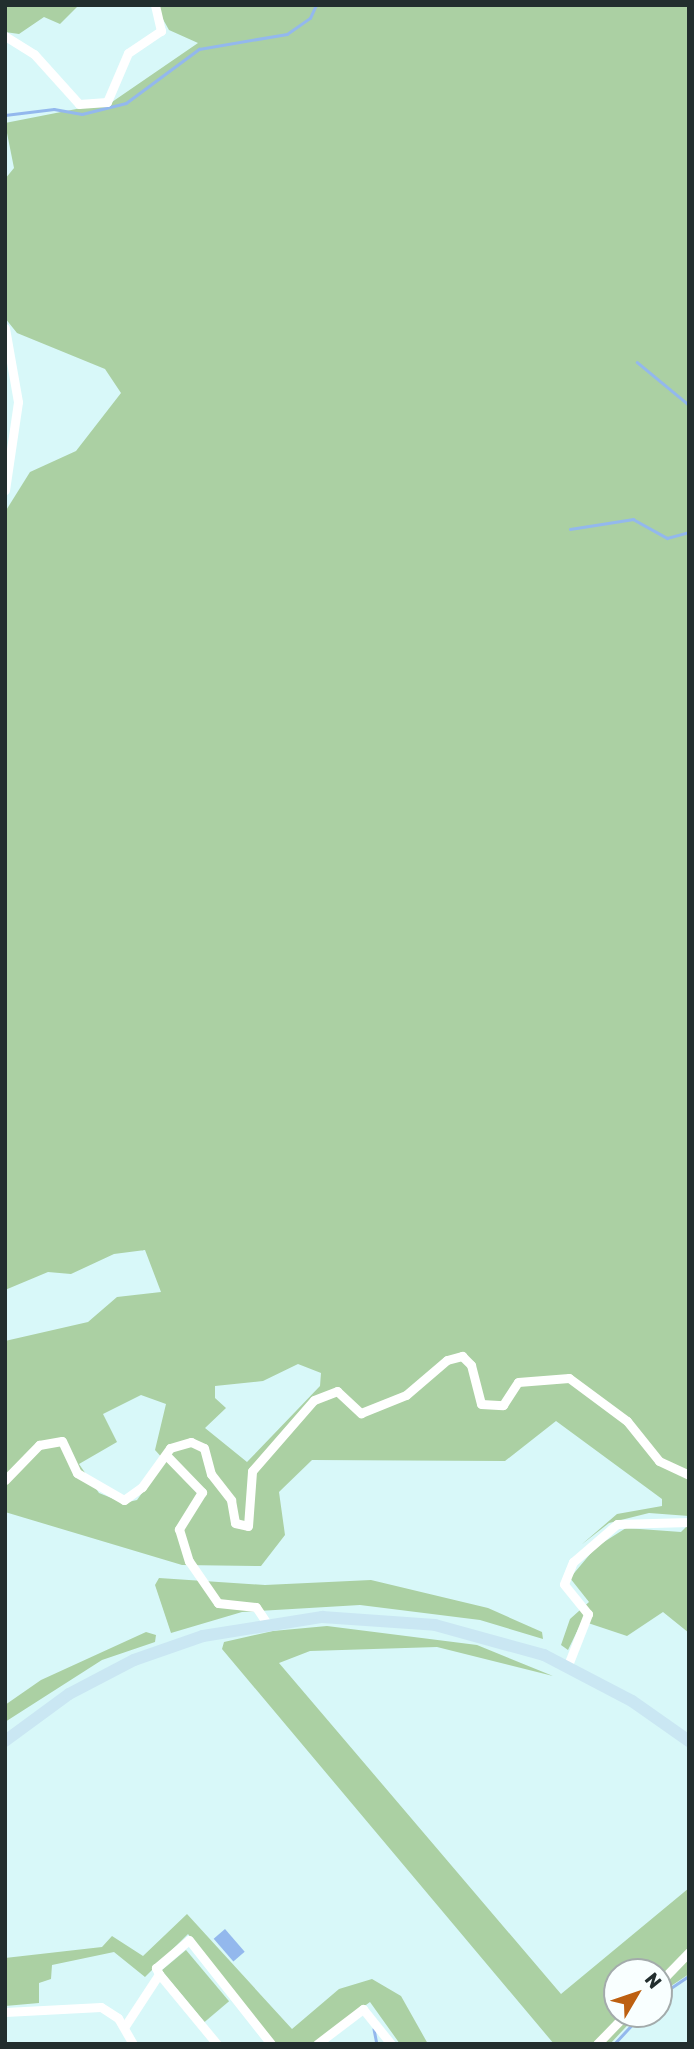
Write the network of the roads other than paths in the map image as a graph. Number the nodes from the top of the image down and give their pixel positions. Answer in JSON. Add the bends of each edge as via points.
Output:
{"nodes":[{"id":1,"x":155,"y":5,"type":"edge"},
{"id":2,"x":5,"y":36,"type":"edge"},
{"id":3,"x":5,"y":328,"type":"edge"},
{"id":4,"x":5,"y":490,"type":"edge"},
{"id":5,"x":166,"y":1455,"type":"junction"},
{"id":6,"x":689,"y":1475,"type":"edge"},
{"id":7,"x":5,"y":1480,"type":"edge"},
{"id":8,"x":689,"y":1522,"type":"edge"},
{"id":9,"x":266,"y":1622,"type":"junction"},
{"id":10,"x":568,"y":1665,"type":"junction"},
{"id":11,"x":5,"y":1741,"type":"edge"},
{"id":12,"x":689,"y":1741,"type":"edge"},
{"id":13,"x":689,"y":1952,"type":"edge"},
{"id":14,"x":673,"y":1969,"type":"edge"},
{"id":15,"x":159,"y":1974,"type":"junction"},
{"id":16,"x":5,"y":2012,"type":"edge"},
{"id":17,"x":125,"y":2026,"type":"junction"},
{"id":18,"x":612,"y":2028,"type":"edge"},
{"id":19,"x":133,"y":2044,"type":"edge"},
{"id":20,"x":217,"y":2044,"type":"edge"},
{"id":21,"x":271,"y":2044,"type":"edge"},
{"id":22,"x":317,"y":2044,"type":"edge"},
{"id":23,"x":391,"y":2044,"type":"edge"},
{"id":24,"x":597,"y":2044,"type":"edge"}],
"edges":[{"from":1,"to":2,"type":"street","via":[[161,31],[128,52],[107,102],[79,104],[34,54]]},
{"from":3,"to":4,"type":"street","via":[[18,402]]},
{"from":5,"to":6,"type":"street","via":[[178,1444],[204,1448],[211,1474],[231,1500],[235,1523],[248,1526],[252,1471],[314,1400],[337,1391],[361,1413],[406,1395],[447,1360],[462,1356],[471,1365],[481,1404],[503,1405],[518,1382],[569,1378],[627,1421],[659,1461]]},
{"from":5,"to":7,"type":"street","via":[[124,1500],[77,1473],[68,1448],[52,1439]]},
{"from":5,"to":9,"type":"street","via":[[202,1492],[179,1530],[205,1588],[218,1603],[256,1607]]},
{"from":8,"to":10,"type":"street","via":[[617,1524],[573,1562],[564,1584],[588,1614]]},
{"from":9,"to":10,"type":"street","via":[[345,1617],[435,1625]]},
{"from":9,"to":11,"type":"street","via":[[134,1660],[69,1694]]},
{"from":10,"to":12,"type":"street"},
{"from":13,"to":14,"type":"street"},
{"from":15,"to":17,"type":"street"},
{"from":15,"to":20,"type":"street"},
{"from":15,"to":21,"type":"street","via":[[156,1968],[189,1940]]},
{"from":16,"to":17,"type":"street","via":[[92,2005]]},
{"from":17,"to":19,"type":"street"},
{"from":18,"to":24,"type":"street"},
{"from":22,"to":23,"type":"street","via":[[363,2009]]}]}
